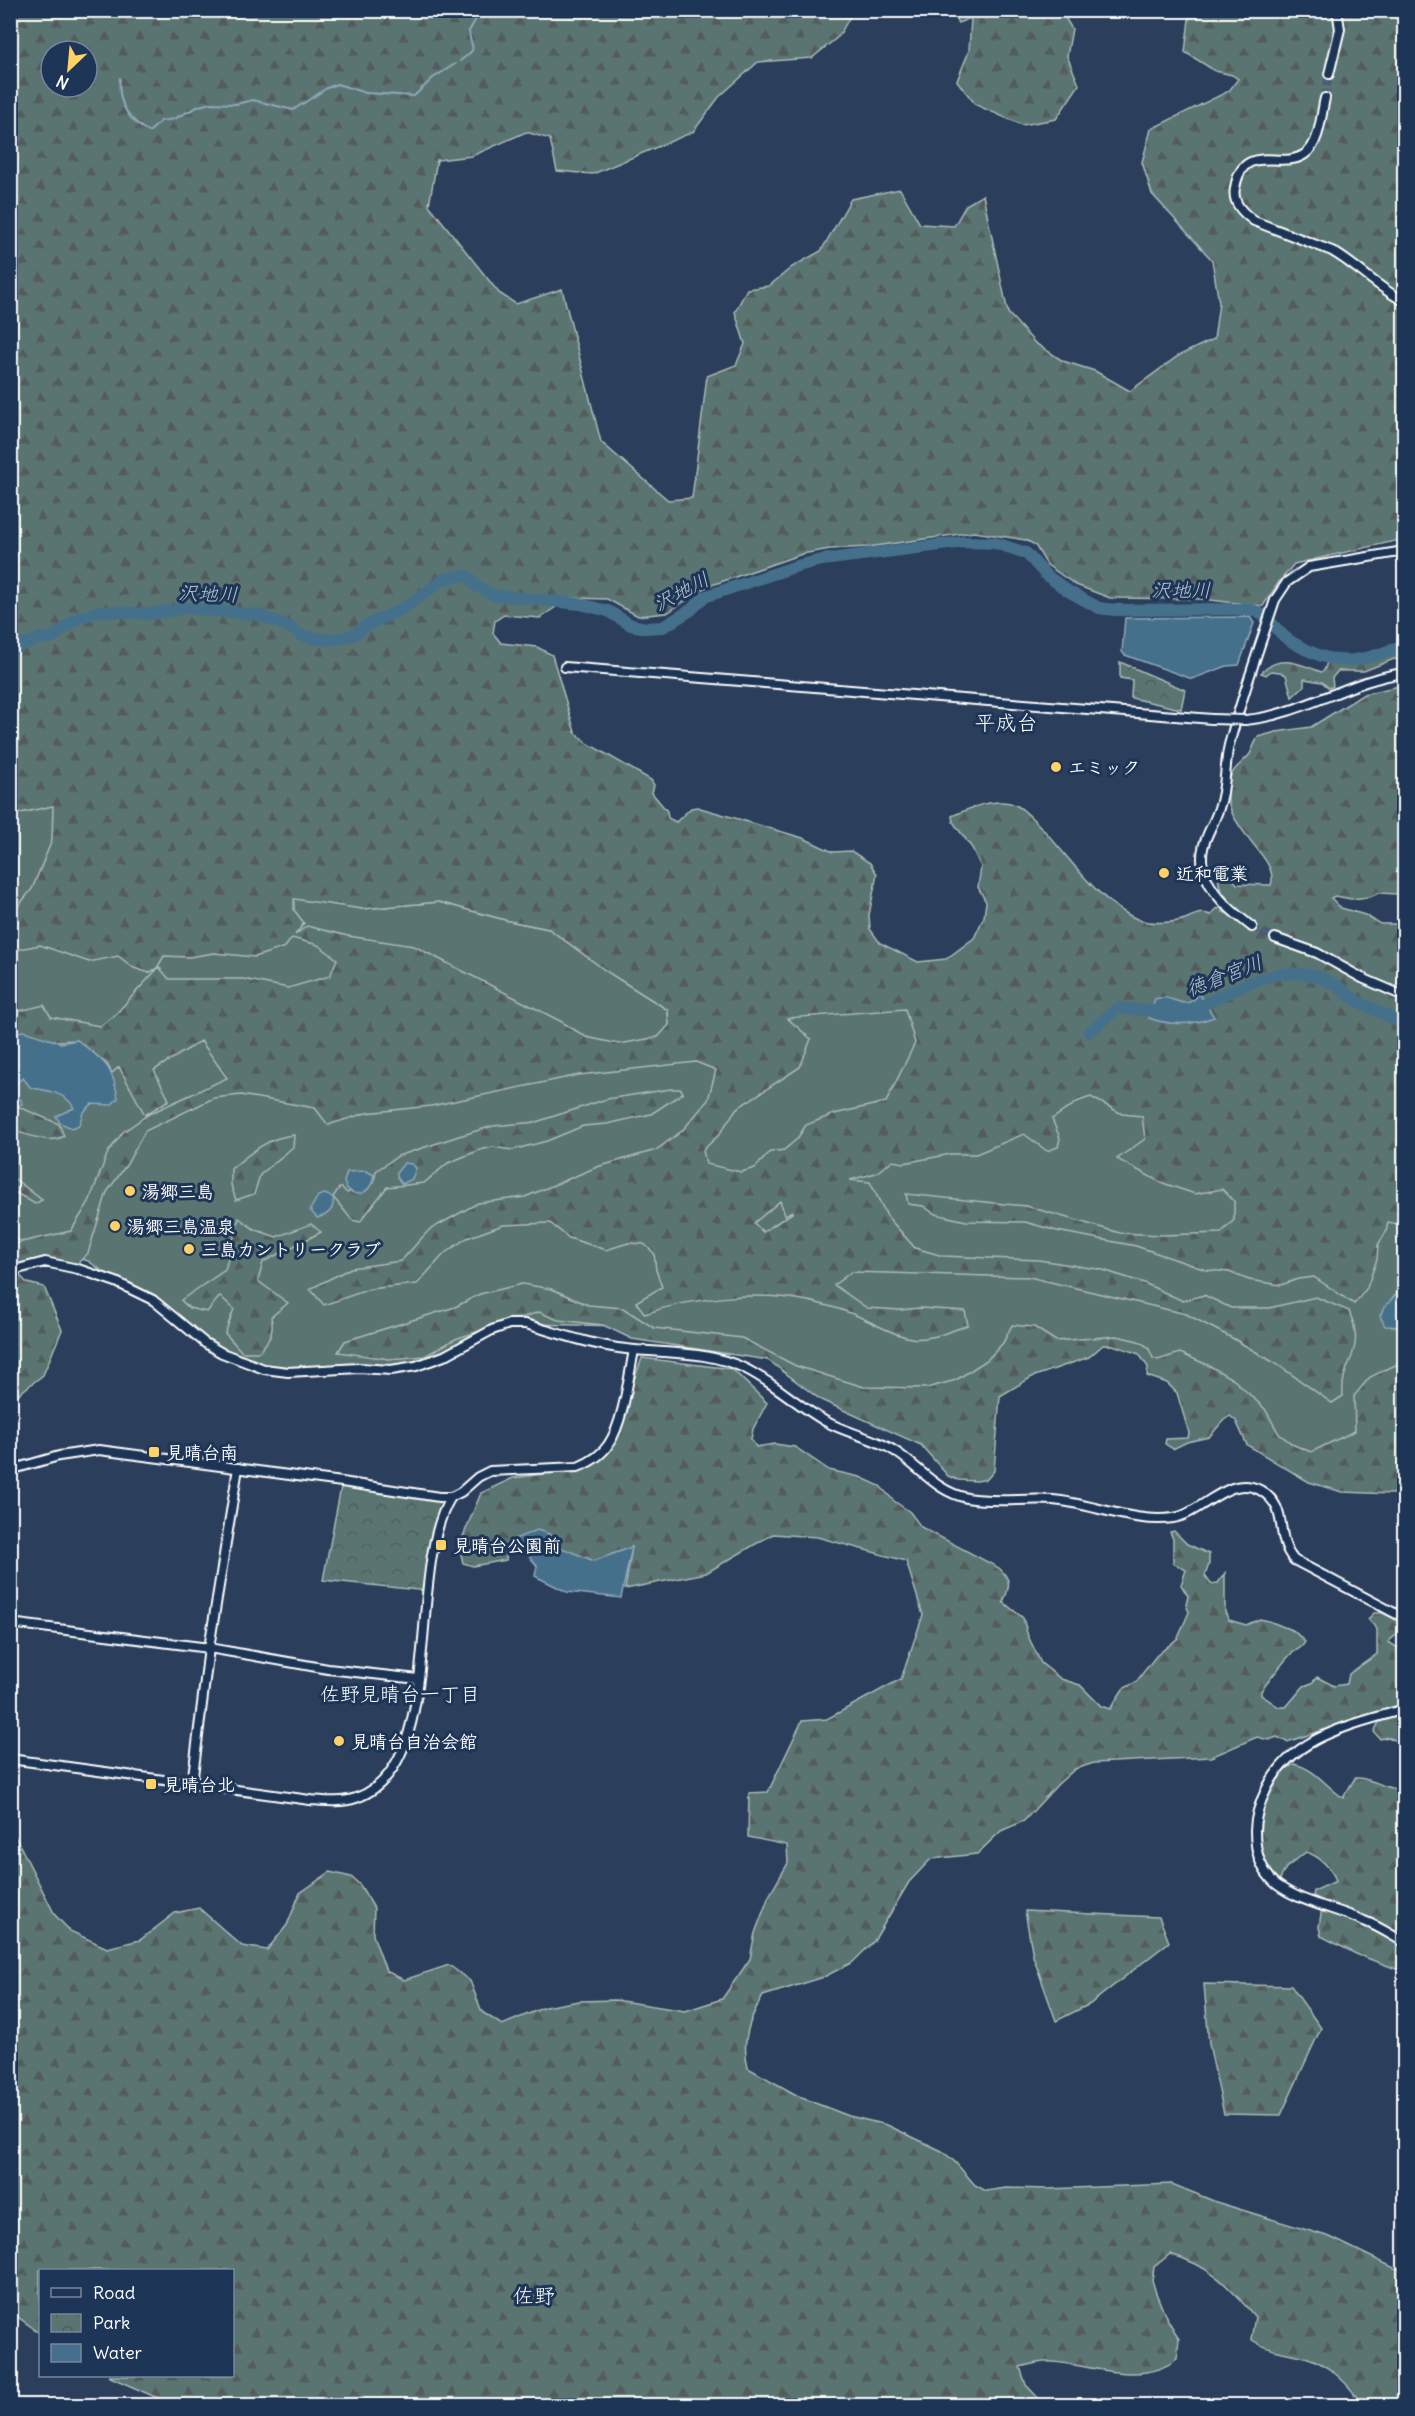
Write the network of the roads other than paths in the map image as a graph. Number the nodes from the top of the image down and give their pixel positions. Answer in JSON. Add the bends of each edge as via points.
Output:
{"nodes":[{"id":1,"x":1337,"y":10,"type":"edge"},
{"id":2,"x":1329,"y":74,"type":"tunnel mouth"},
{"id":3,"x":1325,"y":98,"type":"tunnel mouth"},
{"id":4,"x":1404,"y":301,"type":"edge"},
{"id":5,"x":1404,"y":551,"type":"edge"},
{"id":6,"x":565,"y":667,"type":"dead end"},
{"id":7,"x":1404,"y":673,"type":"edge"},
{"id":8,"x":1252,"y":927,"type":"tunnel mouth"},
{"id":9,"x":1275,"y":938,"type":"tunnel mouth"},
{"id":10,"x":1404,"y":996,"type":"edge"},
{"id":11,"x":10,"y":1271,"type":"edge"},
{"id":12,"x":634,"y":1350,"type":"junction"},
{"id":13,"x":238,"y":1468,"type":"junction"},
{"id":14,"x":10,"y":1470,"type":"edge"},
{"id":15,"x":451,"y":1497,"type":"junction"},
{"id":16,"x":1404,"y":1618,"type":"edge"},
{"id":17,"x":10,"y":1623,"type":"edge"},
{"id":18,"x":209,"y":1648,"type":"junction"},
{"id":19,"x":418,"y":1678,"type":"junction"},
{"id":20,"x":1404,"y":1709,"type":"edge"},
{"id":21,"x":10,"y":1759,"type":"edge"},
{"id":22,"x":192,"y":1784,"type":"junction"},
{"id":23,"x":1404,"y":1942,"type":"edge"}],
"edges":[{"from":1,"to":2,"type":"street","via":[[1340,29]]},
{"from":3,"to":4,"type":"street","via":[[1316,136],[1306,154],[1290,160],[1260,158],[1248,163],[1237,178],[1236,204],[1254,221],[1343,257]]},
{"from":5,"to":8,"type":"street","via":[[1309,567],[1287,582],[1275,600],[1228,748],[1219,808],[1203,842],[1201,856],[1215,893]]},
{"from":6,"to":7,"type":"street","bridge":true,"via":[[1245,720],[1288,712],[1361,684]]},
{"from":9,"to":10,"type":"street","via":[[1317,953]]},
{"from":11,"to":12,"type":"street","via":[[45,1262],[116,1282],[153,1300],[222,1353],[264,1369],[391,1370],[416,1366],[509,1324],[525,1324]]},
{"from":12,"to":15,"type":"street","via":[[614,1435],[600,1454],[578,1467],[490,1471]]},
{"from":12,"to":16,"type":"street","via":[[691,1353],[745,1368],[825,1421],[898,1453],[942,1488],[969,1498],[1053,1500],[1156,1519],[1193,1512],[1235,1487],[1257,1488],[1280,1511],[1283,1543],[1294,1560]]},
{"from":13,"to":14,"type":"street","via":[[99,1450]]},
{"from":13,"to":15,"type":"street"},
{"from":13,"to":18,"type":"street"},
{"from":15,"to":19,"type":"street","via":[[443,1510],[436,1540]]},
{"from":17,"to":18,"type":"street"},
{"from":18,"to":19,"type":"street","via":[[328,1669]]},
{"from":18,"to":22,"type":"street"},
{"from":19,"to":22,"type":"street","via":[[413,1721],[404,1751],[382,1781],[356,1798],[330,1802]]},
{"from":20,"to":23,"type":"street","via":[[1319,1736],[1300,1747],[1272,1777],[1261,1800],[1255,1828],[1260,1863],[1285,1891],[1364,1920]]},
{"from":21,"to":22,"type":"street"}]}
